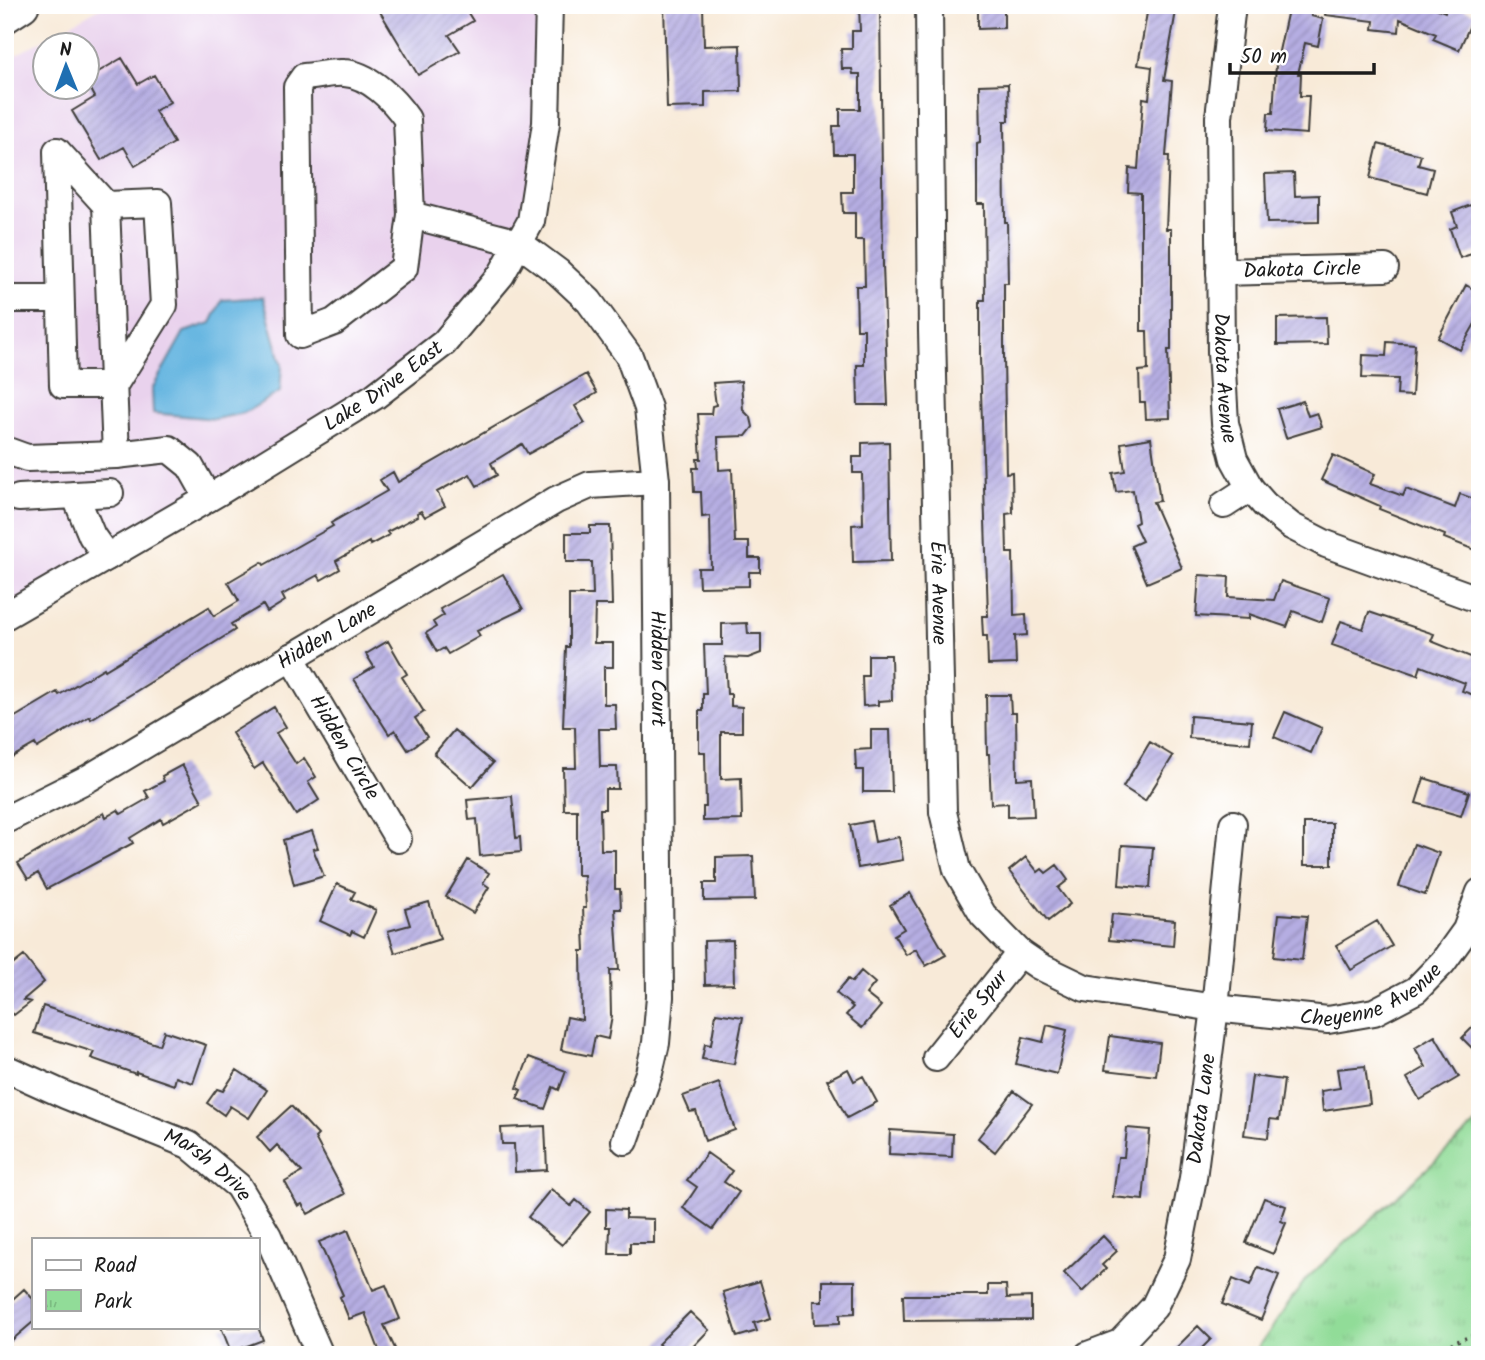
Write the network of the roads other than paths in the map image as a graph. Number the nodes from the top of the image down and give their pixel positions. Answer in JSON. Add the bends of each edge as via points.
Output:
{"nodes":[{"id":1,"x":22,"y":5,"type":"edge"},
{"id":2,"x":549,"y":5,"type":"edge"},
{"id":3,"x":929,"y":5,"type":"edge"},
{"id":4,"x":1232,"y":5,"type":"edge"},
{"id":5,"x":5,"y":16,"type":"edge"},
{"id":6,"x":107,"y":205,"type":"junction"},
{"id":7,"x":411,"y":215,"type":"junction"},
{"id":8,"x":519,"y":243,"type":"junction"},
{"id":9,"x":1385,"y":268,"type":"dead end"},
{"id":10,"x":1220,"y":272,"type":"junction"},
{"id":11,"x":5,"y":299,"type":"edge"},
{"id":12,"x":60,"y":299,"type":"junction"},
{"id":13,"x":114,"y":385,"type":"junction"},
{"id":14,"x":5,"y":450,"type":"edge"},
{"id":15,"x":116,"y":455,"type":"junction"},
{"id":16,"x":656,"y":481,"type":"junction"},
{"id":17,"x":1250,"y":488,"type":"junction"},
{"id":18,"x":110,"y":493,"type":"dead end"},
{"id":19,"x":75,"y":495,"type":"junction"},
{"id":20,"x":19,"y":498,"type":"dead end"},
{"id":21,"x":208,"y":498,"type":"junction"},
{"id":22,"x":1224,"y":505,"type":"dead end"},
{"id":23,"x":107,"y":557,"type":"junction"},
{"id":24,"x":1480,"y":600,"type":"edge"},
{"id":25,"x":5,"y":616,"type":"edge"},
{"id":26,"x":291,"y":657,"type":"junction"},
{"id":27,"x":5,"y":820,"type":"edge"},
{"id":28,"x":1233,"y":824,"type":"dead end"},
{"id":29,"x":398,"y":839,"type":"dead end"},
{"id":30,"x":1480,"y":892,"type":"edge"},
{"id":31,"x":1020,"y":953,"type":"junction"},
{"id":32,"x":1215,"y":1008,"type":"junction"},
{"id":33,"x":936,"y":1058,"type":"dead end"},
{"id":34,"x":5,"y":1068,"type":"edge"},
{"id":35,"x":625,"y":1141,"type":"dead end"},
{"id":36,"x":320,"y":1355,"type":"edge"},
{"id":37,"x":1088,"y":1355,"type":"edge"}],
"edges":[{"from":1,"to":5,"type":"main road"},
{"from":2,"to":8,"type":"street","name":"Lake Drive East","via":[[546,123],[531,221]]},
{"from":3,"to":31,"type":"street","name":"Erie Avenue","via":[[943,812],[957,870],[983,915]]},
{"from":4,"to":10,"type":"street","name":"Dakota Avenue","via":[[1219,117]]},
{"from":6,"to":12,"type":"street","via":[[57,151]]},
{"from":6,"to":13,"type":"street"},
{"from":6,"to":13,"type":"street","via":[[158,203],[164,305]]},
{"from":7,"to":7,"type":"street","via":[[407,119],[398,106],[371,82],[346,73],[304,77],[297,87],[300,335],[334,322],[404,268]]},
{"from":7,"to":8,"type":"street"},
{"from":8,"to":16,"type":"street","name":"Hidden Court","via":[[589,301],[629,356],[648,408]]},
{"from":8,"to":21,"type":"street","name":"Lake Drive East","via":[[501,275],[444,343],[375,396]]},
{"from":9,"to":10,"type":"street","name":"Dakota Circle"},
{"from":10,"to":17,"type":"street","name":"Dakota Avenue","via":[[1225,423],[1234,459]]},
{"from":11,"to":12,"type":"street"},
{"from":12,"to":13,"type":"street","via":[[63,385]]},
{"from":13,"to":15,"type":"street"},
{"from":14,"to":15,"type":"street","via":[[27,458]]},
{"from":15,"to":21,"type":"street","via":[[169,449],[190,466]]},
{"from":16,"to":26,"type":"street","name":"Hidden Lane","via":[[590,485],[556,500]]},
{"from":16,"to":35,"type":"street","name":"Hidden Court","via":[[660,996],[649,1073]]},
{"from":17,"to":22,"type":"street"},
{"from":17,"to":24,"type":"street","name":"Dakota Avenue","via":[[1291,526],[1325,544]]},
{"from":18,"to":19,"type":"street"},
{"from":19,"to":20,"type":"street"},
{"from":19,"to":23,"type":"street","via":[[92,536]]},
{"from":21,"to":23,"type":"street","name":"Lake Drive East"},
{"from":23,"to":25,"type":"street","name":"Lake Drive East"},
{"from":26,"to":27,"type":"street","name":"Hidden Lane","via":[[89,778]]},
{"from":26,"to":29,"type":"street","name":"Hidden Circle"},
{"from":28,"to":32,"type":"street","name":"Dakota Lane"},
{"from":30,"to":32,"type":"street","name":"Cheyenne Avenue","via":[[1466,930],[1443,962],[1416,990],[1374,1012],[1328,1020]]},
{"from":31,"to":32,"type":"street","name":"Erie Avenue","via":[[1086,988]]},
{"from":31,"to":33,"type":"street","name":"Erie Spur"},
{"from":32,"to":37,"type":"street","name":"Dakota Lane","via":[[1193,1178],[1177,1259],[1154,1307],[1120,1343]]},
{"from":34,"to":36,"type":"street","name":"Marsh Drive","via":[[189,1145],[238,1186],[268,1236]]}]}
